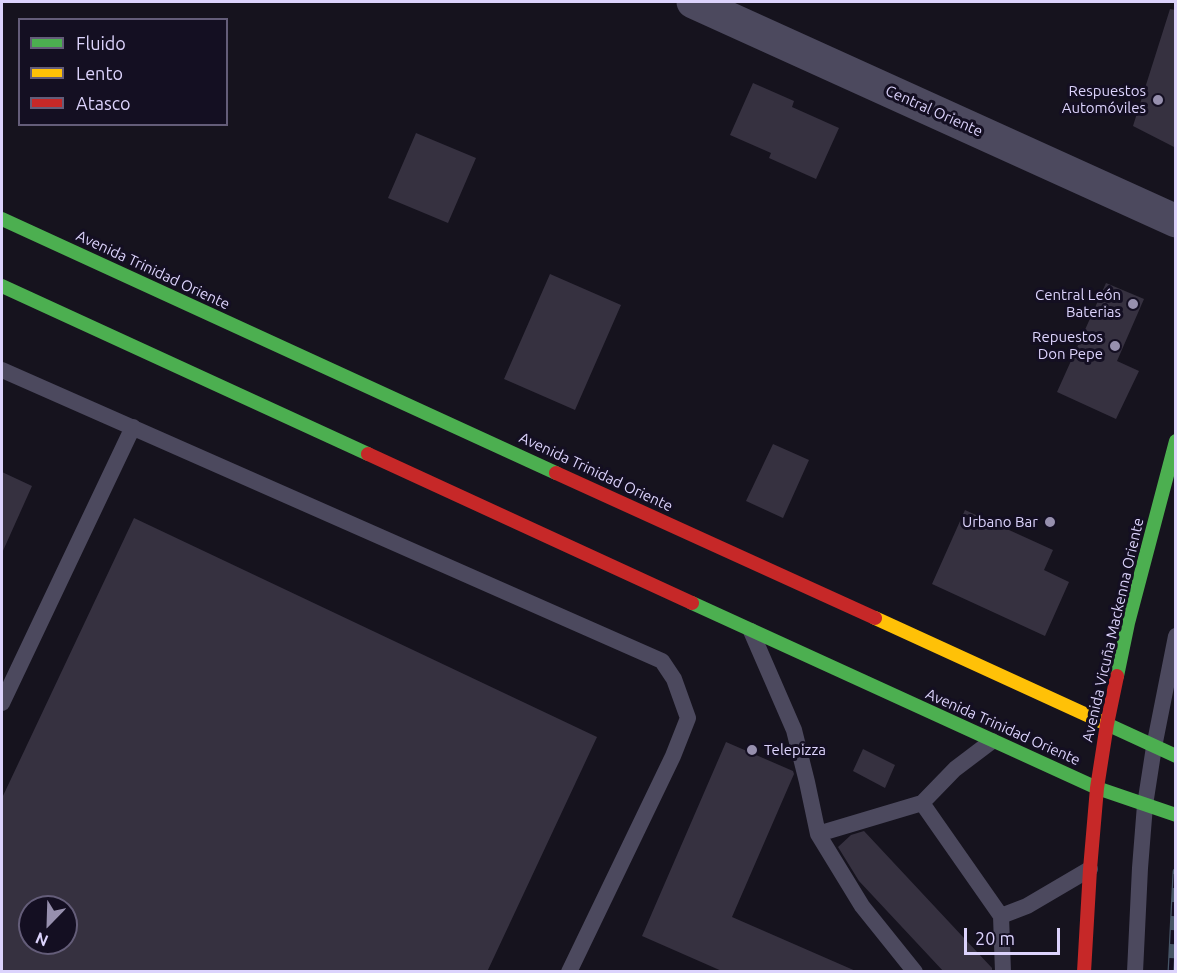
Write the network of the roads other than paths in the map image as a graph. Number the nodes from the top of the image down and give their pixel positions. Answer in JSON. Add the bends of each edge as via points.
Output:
{"nodes":[{"id":1,"x":693,"y":2,"type":"edge"},
{"id":2,"x":2,"y":219,"type":"edge"},
{"id":3,"x":1176,"y":221,"type":"edge"},
{"id":4,"x":2,"y":286,"type":"edge"},
{"id":5,"x":2,"y":370,"type":"edge"},
{"id":6,"x":133,"y":428,"type":"junction"},
{"id":7,"x":1176,"y":441,"type":"edge"},
{"id":8,"x":751,"y":630,"type":"junction"},
{"id":9,"x":1176,"y":636,"type":"edge"},
{"id":10,"x":2,"y":703,"type":"edge"},
{"id":11,"x":1107,"y":724,"type":"junction"},
{"id":12,"x":992,"y":741,"type":"junction"},
{"id":13,"x":1154,"y":747,"type":"junction"},
{"id":14,"x":1176,"y":756,"type":"edge"},
{"id":15,"x":1097,"y":788,"type":"junction"},
{"id":16,"x":922,"y":803,"type":"junction"},
{"id":17,"x":1145,"y":805,"type":"junction"},
{"id":18,"x":1176,"y":815,"type":"edge"},
{"id":19,"x":818,"y":834,"type":"junction"},
{"id":20,"x":1089,"y":869,"type":"junction"},
{"id":21,"x":1001,"y":916,"type":"junction"},
{"id":22,"x":569,"y":972,"type":"edge"},
{"id":23,"x":915,"y":972,"type":"edge"},
{"id":24,"x":1003,"y":972,"type":"edge"},
{"id":25,"x":1084,"y":972,"type":"edge"},
{"id":26,"x":1135,"y":972,"type":"edge"}],
"edges":[{"from":1,"to":3,"type":"street","name":"Central Oriente"},
{"from":2,"to":11,"type":"main road","name":"Avenida Trinidad Oriente"},
{"from":4,"to":8,"type":"main road","name":"Avenida Trinidad Oriente"},
{"from":5,"to":6,"type":"lane"},
{"from":6,"to":10,"type":"lane"},
{"from":6,"to":22,"type":"lane","via":[[662,662],[674,679],[688,718]]},
{"from":7,"to":11,"type":"main road","name":"Avenida Vicuña Mackenna Oriente","via":[[1128,623]]},
{"from":8,"to":12,"type":"main road","name":"Avenida Trinidad Oriente"},
{"from":8,"to":19,"type":"lane","via":[[794,729]]},
{"from":9,"to":13,"type":"lane"},
{"from":11,"to":13,"type":"main road","name":"Avenida Trinidad Oriente"},
{"from":11,"to":15,"type":"main road","name":"Avenida Vicuña Mackenna Oriente"},
{"from":12,"to":15,"type":"main road","name":"Avenida Trinidad Oriente"},
{"from":12,"to":16,"type":"lane"},
{"from":13,"to":14,"type":"main road","name":"Avenida Trinidad Oriente"},
{"from":13,"to":17,"type":"lane"},
{"from":15,"to":17,"type":"main road","name":"Avenida Trinidad Oriente"},
{"from":15,"to":20,"type":"main road","name":"Avenida Vicuña Mackenna Oriente"},
{"from":16,"to":19,"type":"lane"},
{"from":16,"to":21,"type":"lane"},
{"from":17,"to":18,"type":"main road","name":"Avenida Trinidad Oriente"},
{"from":17,"to":26,"type":"lane"},
{"from":19,"to":23,"type":"lane","via":[[862,906]]},
{"from":20,"to":21,"type":"lane","via":[[1027,906]]},
{"from":20,"to":25,"type":"main road","name":"Avenida Vicuña Mackenna Oriente"},
{"from":21,"to":24,"type":"lane"}]}
